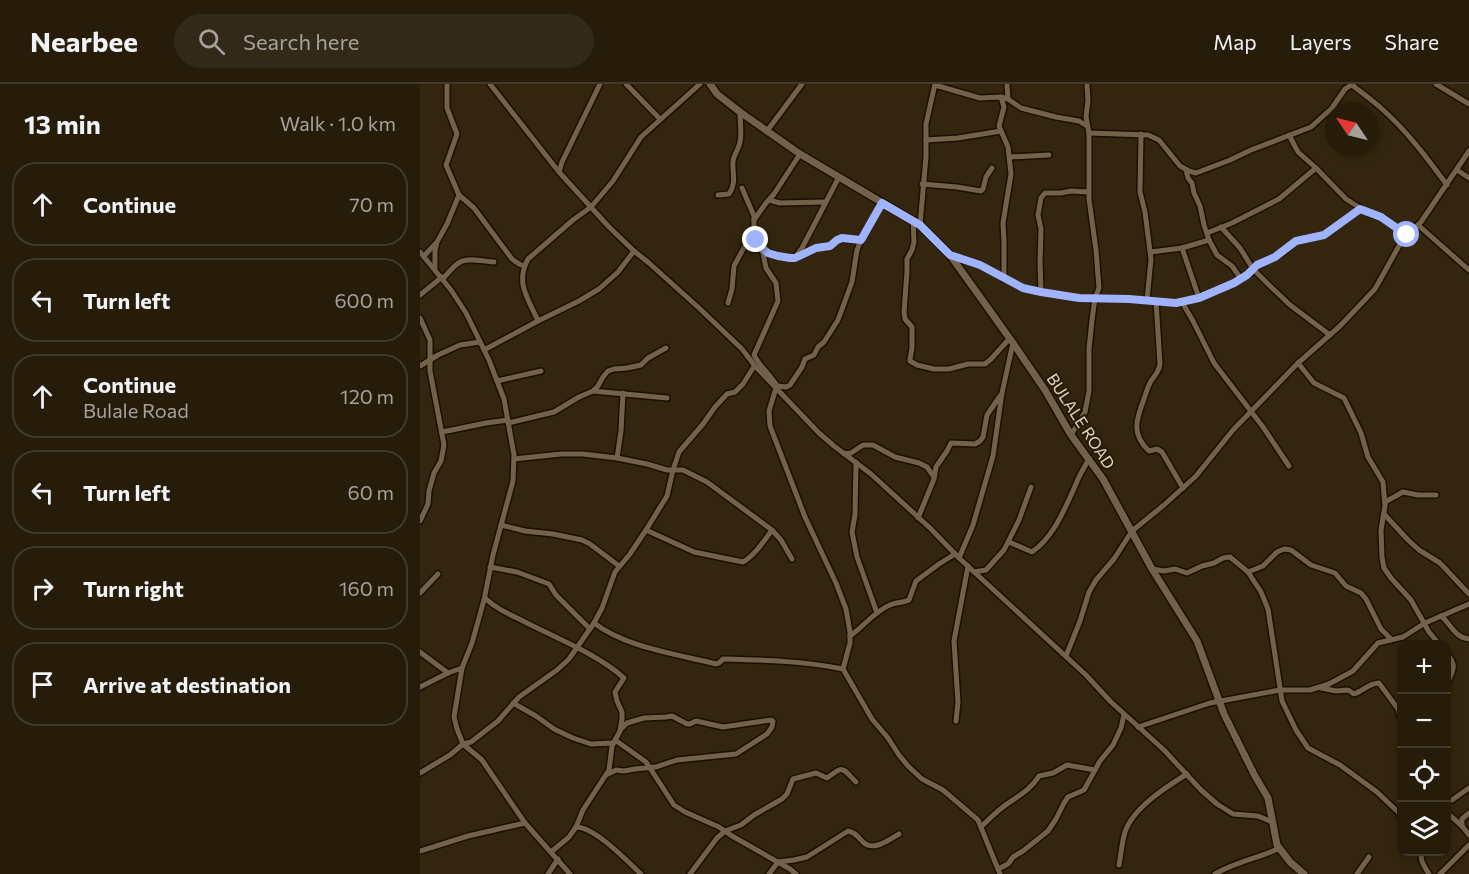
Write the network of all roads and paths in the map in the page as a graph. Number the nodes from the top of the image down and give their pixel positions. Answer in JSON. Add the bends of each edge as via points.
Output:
{"nodes":[{"id":1,"x":447,"y":84,"type":"edge"},
{"id":2,"x":490,"y":84,"type":"edge"},
{"id":3,"x":600,"y":84,"type":"edge"},
{"id":4,"x":626,"y":84,"type":"edge"},
{"id":5,"x":700,"y":84,"type":"edge"},
{"id":6,"x":710,"y":84,"type":"edge"},
{"id":7,"x":802,"y":84,"type":"edge"},
{"id":8,"x":1007,"y":84,"type":"edge"},
{"id":9,"x":1087,"y":84,"type":"edge"},
{"id":10,"x":1352,"y":84,"type":"edge"},
{"id":11,"x":1436,"y":84,"type":"edge"},
{"id":12,"x":935,"y":85,"type":"edge"},
{"id":13,"x":1001,"y":97,"type":"junction"},
{"id":14,"x":1008,"y":99,"type":"junction"},
{"id":15,"x":1469,"y":104,"type":"edge"},
{"id":16,"x":740,"y":112,"type":"junction"},
{"id":17,"x":660,"y":119,"type":"junction"},
{"id":18,"x":1088,"y":130,"type":"junction"},
{"id":19,"x":767,"y":131,"type":"junction"},
{"id":20,"x":1001,"y":131,"type":"junction"},
{"id":21,"x":1141,"y":134,"type":"junction"},
{"id":22,"x":1289,"y":135,"type":"junction"},
{"id":23,"x":926,"y":140,"type":"junction"},
{"id":24,"x":1469,"y":152,"type":"edge"},
{"id":25,"x":800,"y":154,"type":"junction"},
{"id":26,"x":1049,"y":155,"type":"dead end"},
{"id":27,"x":1010,"y":157,"type":"junction"},
{"id":28,"x":992,"y":168,"type":"dead end"},
{"id":29,"x":1316,"y":168,"type":"junction"},
{"id":30,"x":1186,"y":170,"type":"junction"},
{"id":31,"x":1457,"y":170,"type":"junction"},
{"id":32,"x":559,"y":172,"type":"junction"},
{"id":33,"x":839,"y":177,"type":"junction"},
{"id":34,"x":1469,"y":178,"type":"edge"},
{"id":35,"x":922,"y":184,"type":"junction"},
{"id":36,"x":1447,"y":185,"type":"junction"},
{"id":37,"x":742,"y":188,"type":"dead end"},
{"id":38,"x":1089,"y":192,"type":"junction"},
{"id":39,"x":459,"y":195,"type":"junction"},
{"id":40,"x":718,"y":195,"type":"dead end"},
{"id":41,"x":769,"y":200,"type":"junction"},
{"id":42,"x":825,"y":202,"type":"junction"},
{"id":43,"x":882,"y":203,"type":"junction"},
{"id":44,"x":591,"y":207,"type":"junction"},
{"id":45,"x":1360,"y":209,"type":"junction"},
{"id":46,"x":754,"y":220,"type":"junction"},
{"id":47,"x":917,"y":222,"type":"junction"},
{"id":48,"x":1418,"y":225,"type":"junction"},
{"id":49,"x":1221,"y":227,"type":"junction"},
{"id":50,"x":753,"y":231,"type":"junction"},
{"id":51,"x":1207,"y":232,"type":"junction"},
{"id":52,"x":1407,"y":235,"type":"junction"},
{"id":53,"x":861,"y":240,"type":"junction"},
{"id":54,"x":1209,"y":240,"type":"junction"},
{"id":55,"x":437,"y":242,"type":"junction"},
{"id":56,"x":762,"y":248,"type":"junction"},
{"id":57,"x":1182,"y":248,"type":"junction"},
{"id":58,"x":634,"y":251,"type":"junction"},
{"id":59,"x":1151,"y":252,"type":"junction"},
{"id":60,"x":422,"y":254,"type":"edge"},
{"id":61,"x":950,"y":255,"type":"junction"},
{"id":62,"x":795,"y":258,"type":"junction"},
{"id":63,"x":494,"y":262,"type":"dead end"},
{"id":64,"x":524,"y":266,"type":"junction"},
{"id":65,"x":1253,"y":268,"type":"junction"},
{"id":66,"x":435,"y":270,"type":"junction"},
{"id":67,"x":1469,"y":270,"type":"edge"},
{"id":68,"x":442,"y":278,"type":"junction"},
{"id":69,"x":1004,"y":279,"type":"junction"},
{"id":70,"x":1241,"y":279,"type":"junction"},
{"id":71,"x":1041,"y":292,"type":"junction"},
{"id":72,"x":420,"y":295,"type":"edge"},
{"id":73,"x":1095,"y":298,"type":"junction"},
{"id":74,"x":1199,"y":298,"type":"junction"},
{"id":75,"x":1147,"y":300,"type":"junction"},
{"id":76,"x":1156,"y":301,"type":"junction"},
{"id":77,"x":1182,"y":302,"type":"junction"},
{"id":78,"x":728,"y":303,"type":"dead end"},
{"id":79,"x":420,"y":318,"type":"edge"},
{"id":80,"x":538,"y":321,"type":"junction"},
{"id":81,"x":1330,"y":335,"type":"junction"},
{"id":82,"x":1011,"y":340,"type":"junction"},
{"id":83,"x":480,"y":342,"type":"junction"},
{"id":84,"x":666,"y":348,"type":"dead end"},
{"id":85,"x":484,"y":350,"type":"junction"},
{"id":86,"x":431,"y":359,"type":"junction"},
{"id":87,"x":1298,"y":363,"type":"junction"},
{"id":88,"x":420,"y":366,"type":"edge"},
{"id":89,"x":753,"y":368,"type":"dead end"},
{"id":90,"x":541,"y":371,"type":"dead end"},
{"id":91,"x":497,"y":381,"type":"junction"},
{"id":92,"x":777,"y":387,"type":"junction"},
{"id":93,"x":593,"y":391,"type":"junction"},
{"id":94,"x":623,"y":393,"type":"junction"},
{"id":95,"x":1002,"y":393,"type":"junction"},
{"id":96,"x":667,"y":398,"type":"dead end"},
{"id":97,"x":1251,"y":412,"type":"junction"},
{"id":98,"x":508,"y":422,"type":"junction"},
{"id":99,"x":442,"y":432,"type":"junction"},
{"id":100,"x":1071,"y":435,"type":"junction"},
{"id":101,"x":844,"y":454,"type":"junction"},
{"id":102,"x":617,"y":458,"type":"junction"},
{"id":103,"x":1089,"y":458,"type":"junction"},
{"id":104,"x":514,"y":459,"type":"junction"},
{"id":105,"x":856,"y":462,"type":"junction"},
{"id":106,"x":1289,"y":466,"type":"dead end"},
{"id":107,"x":673,"y":470,"type":"junction"},
{"id":108,"x":934,"y":477,"type":"junction"},
{"id":109,"x":1031,"y":487,"type":"dead end"},
{"id":110,"x":1183,"y":488,"type":"junction"},
{"id":111,"x":1436,"y":495,"type":"dead end"},
{"id":112,"x":1385,"y":502,"type":"junction"},
{"id":113,"x":1384,"y":514,"type":"junction"},
{"id":114,"x":918,"y":518,"type":"junction"},
{"id":115,"x":420,"y":521,"type":"edge"},
{"id":116,"x":501,"y":525,"type":"junction"},
{"id":117,"x":646,"y":530,"type":"junction"},
{"id":118,"x":772,"y":530,"type":"junction"},
{"id":119,"x":1132,"y":531,"type":"junction"},
{"id":120,"x":1009,"y":542,"type":"junction"},
{"id":121,"x":957,"y":556,"type":"junction"},
{"id":122,"x":792,"y":559,"type":"dead end"},
{"id":123,"x":619,"y":566,"type":"junction"},
{"id":124,"x":968,"y":566,"type":"junction"},
{"id":125,"x":490,"y":567,"type":"junction"},
{"id":126,"x":1152,"y":569,"type":"junction"},
{"id":127,"x":974,"y":572,"type":"junction"},
{"id":128,"x":1248,"y":572,"type":"junction"},
{"id":129,"x":438,"y":574,"type":"dead end"},
{"id":130,"x":421,"y":590,"type":"edge"},
{"id":131,"x":1468,"y":593,"type":"edge"},
{"id":132,"x":485,"y":598,"type":"junction"},
{"id":133,"x":1469,"y":604,"type":"edge"},
{"id":134,"x":877,"y":613,"type":"junction"},
{"id":135,"x":1441,"y":616,"type":"junction"},
{"id":136,"x":1425,"y":623,"type":"junction"},
{"id":137,"x":592,"y":626,"type":"junction"},
{"id":138,"x":850,"y":636,"type":"junction"},
{"id":139,"x":1391,"y":639,"type":"junction"},
{"id":140,"x":1469,"y":639,"type":"edge"},
{"id":141,"x":1435,"y":640,"type":"edge"},
{"id":142,"x":577,"y":647,"type":"junction"},
{"id":143,"x":420,"y":652,"type":"edge"},
{"id":144,"x":1066,"y":656,"type":"junction"},
{"id":145,"x":1451,"y":658,"type":"edge"},
{"id":146,"x":462,"y":668,"type":"junction"},
{"id":147,"x":843,"y":669,"type":"junction"},
{"id":148,"x":448,"y":673,"type":"junction"},
{"id":149,"x":1451,"y":674,"type":"edge"},
{"id":150,"x":420,"y":687,"type":"edge"},
{"id":151,"x":1319,"y":688,"type":"junction"},
{"id":152,"x":1280,"y":690,"type":"junction"},
{"id":153,"x":1220,"y":702,"type":"junction"},
{"id":154,"x":513,"y":703,"type":"junction"},
{"id":155,"x":1397,"y":708,"type":"edge"},
{"id":156,"x":1125,"y":715,"type":"junction"},
{"id":157,"x":956,"y":721,"type":"dead end"},
{"id":158,"x":1138,"y":727,"type":"junction"},
{"id":159,"x":620,"y":730,"type":"junction"},
{"id":160,"x":614,"y":741,"type":"junction"},
{"id":161,"x":463,"y":744,"type":"junction"},
{"id":162,"x":649,"y":768,"type":"junction"},
{"id":163,"x":1095,"y":770,"type":"junction"},
{"id":164,"x":420,"y":773,"type":"edge"},
{"id":165,"x":1187,"y":774,"type":"junction"},
{"id":166,"x":606,"y":775,"type":"junction"},
{"id":167,"x":856,"y":782,"type":"dead end"},
{"id":168,"x":1469,"y":788,"type":"edge"},
{"id":169,"x":1452,"y":800,"type":"dead end"},
{"id":170,"x":1397,"y":811,"type":"edge"},
{"id":171,"x":1469,"y":813,"type":"edge"},
{"id":172,"x":1451,"y":817,"type":"edge"},
{"id":173,"x":1272,"y":822,"type":"junction"},
{"id":174,"x":525,"y":823,"type":"junction"},
{"id":175,"x":1461,"y":826,"type":"junction"},
{"id":176,"x":576,"y":827,"type":"junction"},
{"id":177,"x":981,"y":827,"type":"junction"},
{"id":178,"x":725,"y":831,"type":"junction"},
{"id":179,"x":899,"y":834,"type":"dead end"},
{"id":180,"x":1469,"y":836,"type":"edge"},
{"id":181,"x":1469,"y":845,"type":"edge"},
{"id":182,"x":1280,"y":848,"type":"junction"},
{"id":183,"x":420,"y":851,"type":"edge"},
{"id":184,"x":552,"y":852,"type":"junction"},
{"id":185,"x":1422,"y":856,"type":"edge"},
{"id":186,"x":1369,"y":857,"type":"dead end"},
{"id":187,"x":558,"y":859,"type":"junction"},
{"id":188,"x":778,"y":862,"type":"junction"},
{"id":189,"x":1119,"y":865,"type":"dead end"},
{"id":190,"x":999,"y":872,"type":"edge"},
{"id":191,"x":548,"y":874,"type":"edge"},
{"id":192,"x":570,"y":874,"type":"edge"},
{"id":193,"x":641,"y":874,"type":"edge"},
{"id":194,"x":690,"y":874,"type":"edge"},
{"id":195,"x":769,"y":874,"type":"edge"},
{"id":196,"x":795,"y":874,"type":"edge"},
{"id":197,"x":1215,"y":874,"type":"edge"},
{"id":198,"x":1304,"y":874,"type":"edge"},
{"id":199,"x":1357,"y":874,"type":"edge"},
{"id":200,"x":1429,"y":874,"type":"edge"},
{"id":201,"x":1440,"y":874,"type":"edge"}],
"edges":[{"from":1,"to":39,"type":"street","via":[[447,108],[457,134],[446,165]]},
{"from":2,"to":32,"type":"street"},
{"from":3,"to":32,"type":"street"},
{"from":4,"to":17,"type":"street"},
{"from":5,"to":17,"type":"street"},
{"from":6,"to":16,"type":"street","name":"BULALE ROAD"},
{"from":7,"to":19,"type":"street"},
{"from":8,"to":14,"type":"street"},
{"from":9,"to":18,"type":"street"},
{"from":10,"to":22,"type":"street","via":[[1311,127]]},
{"from":10,"to":36,"type":"street","via":[[1403,130]]},
{"from":11,"to":15,"type":"street"},
{"from":12,"to":13,"type":"street","via":[[980,98]]},
{"from":12,"to":23,"type":"street"},
{"from":13,"to":14,"type":"street"},
{"from":13,"to":20,"type":"street"},
{"from":14,"to":18,"type":"street","via":[[1021,108],[1079,121]]},
{"from":16,"to":19,"type":"street","name":"BULALE ROAD"},
{"from":16,"to":40,"type":"street","via":[[741,141],[733,158],[733,188],[729,194]]},
{"from":17,"to":44,"type":"street","via":[[637,142]]},
{"from":18,"to":21,"type":"street"},
{"from":18,"to":38,"type":"street"},
{"from":19,"to":25,"type":"street","name":"BULALE ROAD"},
{"from":20,"to":23,"type":"street"},
{"from":20,"to":27,"type":"street"},
{"from":21,"to":30,"type":"street","via":[[1159,140]]},
{"from":21,"to":59,"type":"street","via":[[1140,192]]},
{"from":22,"to":29,"type":"street","via":[[1298,152]]},
{"from":22,"to":30,"type":"street","via":[[1203,170]]},
{"from":23,"to":35,"type":"street"},
{"from":24,"to":31,"type":"street"},
{"from":25,"to":33,"type":"street","name":"BULALE ROAD"},
{"from":25,"to":41,"type":"street"},
{"from":26,"to":27,"type":"street"},
{"from":27,"to":69,"type":"street","via":[[1011,178],[1003,223]]},
{"from":28,"to":35,"type":"street","via":[[981,191]]},
{"from":29,"to":45,"type":"street"},
{"from":29,"to":49,"type":"street","via":[[1279,199]]},
{"from":30,"to":51,"type":"street"},
{"from":31,"to":34,"type":"street"},
{"from":31,"to":36,"type":"street"},
{"from":32,"to":44,"type":"street"},
{"from":33,"to":42,"type":"street"},
{"from":33,"to":43,"type":"street","name":"BULALE ROAD"},
{"from":35,"to":47,"type":"street"},
{"from":36,"to":48,"type":"street"},
{"from":37,"to":46,"type":"street"},
{"from":38,"to":71,"type":"street","via":[[1071,190],[1042,195],[1038,215]]},
{"from":38,"to":73,"type":"street","via":[[1099,288]]},
{"from":39,"to":55,"type":"street"},
{"from":39,"to":64,"type":"street","via":[[474,208],[512,259]]},
{"from":41,"to":42,"type":"street"},
{"from":41,"to":46,"type":"street"},
{"from":42,"to":62,"type":"street"},
{"from":43,"to":47,"type":"street","name":"BULALE ROAD"},
{"from":43,"to":53,"type":"street"},
{"from":44,"to":58,"type":"street"},
{"from":44,"to":64,"type":"street","via":[[533,253]]},
{"from":45,"to":52,"type":"street","via":[[1381,217]]},
{"from":45,"to":65,"type":"street","via":[[1324,235],[1296,241],[1281,254]]},
{"from":46,"to":50,"type":"street"},
{"from":47,"to":61,"type":"street","name":"BULALE ROAD"},
{"from":47,"to":82,"type":"street","via":[[907,259],[904,312],[912,327],[910,361],[934,369],[984,364]]},
{"from":48,"to":52,"type":"street"},
{"from":48,"to":67,"type":"street"},
{"from":49,"to":51,"type":"street"},
{"from":49,"to":65,"type":"street"},
{"from":50,"to":56,"type":"street"},
{"from":50,"to":78,"type":"street","via":[[734,266]]},
{"from":51,"to":54,"type":"street"},
{"from":52,"to":81,"type":"street","via":[[1375,289]]},
{"from":53,"to":62,"type":"street","via":[[839,239]]},
{"from":53,"to":92,"type":"street","via":[[838,320],[789,385]]},
{"from":54,"to":57,"type":"street"},
{"from":54,"to":70,"type":"street","via":[[1217,255]]},
{"from":55,"to":60,"type":"street"},
{"from":55,"to":66,"type":"street"},
{"from":56,"to":62,"type":"street","via":[[768,253]]},
{"from":56,"to":92,"type":"street","via":[[766,268],[776,283],[778,301],[754,355]]},
{"from":57,"to":59,"type":"street"},
{"from":57,"to":74,"type":"street"},
{"from":58,"to":80,"type":"street","via":[[604,285]]},
{"from":58,"to":92,"type":"street","via":[[716,324]]},
{"from":59,"to":75,"type":"street"},
{"from":60,"to":66,"type":"street"},
{"from":61,"to":69,"type":"street","via":[[980,265]]},
{"from":61,"to":82,"type":"street","name":"BULALE ROAD"},
{"from":63,"to":68,"type":"street","via":[[461,260]]},
{"from":64,"to":80,"type":"street","via":[[522,284]]},
{"from":65,"to":70,"type":"street"},
{"from":65,"to":81,"type":"street","via":[[1290,305]]},
{"from":66,"to":68,"type":"street"},
{"from":68,"to":72,"type":"street"},
{"from":68,"to":83,"type":"street"},
{"from":69,"to":71,"type":"street"},
{"from":70,"to":74,"type":"street"},
{"from":71,"to":73,"type":"street"},
{"from":73,"to":75,"type":"street"},
{"from":73,"to":100,"type":"street","via":[[1089,391],[1085,412]]},
{"from":74,"to":77,"type":"street"},
{"from":75,"to":76,"type":"street"},
{"from":76,"to":77,"type":"street"},
{"from":76,"to":110,"type":"street","via":[[1160,364],[1136,426],[1147,449],[1162,452]]},
{"from":77,"to":97,"type":"street","via":[[1214,363]]},
{"from":79,"to":86,"type":"street","via":[[430,340]]},
{"from":80,"to":85,"type":"street"},
{"from":81,"to":87,"type":"street"},
{"from":82,"to":95,"type":"street"},
{"from":82,"to":100,"type":"street","name":"BULALE ROAD"},
{"from":83,"to":85,"type":"street"},
{"from":83,"to":86,"type":"street","via":[[460,345]]},
{"from":84,"to":93,"type":"street","via":[[635,367],[608,371]]},
{"from":85,"to":91,"type":"street"},
{"from":86,"to":88,"type":"street"},
{"from":86,"to":99,"type":"street"},
{"from":87,"to":97,"type":"street"},
{"from":87,"to":112,"type":"street","via":[[1314,383],[1344,398],[1368,457],[1383,482]]},
{"from":89,"to":107,"type":"street","via":[[743,384],[720,401],[680,450]]},
{"from":90,"to":91,"type":"street"},
{"from":91,"to":98,"type":"street"},
{"from":92,"to":101,"type":"street"},
{"from":92,"to":138,"type":"street","via":[[769,408],[770,426],[842,600]]},
{"from":93,"to":94,"type":"street"},
{"from":93,"to":98,"type":"street","via":[[550,414]]},
{"from":94,"to":96,"type":"street"},
{"from":94,"to":102,"type":"street"},
{"from":95,"to":108,"type":"street","via":[[987,415],[982,439],[975,444],[951,442]]},
{"from":95,"to":121,"type":"street","via":[[993,456],[973,525]]},
{"from":97,"to":106,"type":"street"},
{"from":97,"to":110,"type":"street"},
{"from":98,"to":99,"type":"street"},
{"from":98,"to":104,"type":"street"},
{"from":99,"to":115,"type":"street","via":[[441,461]]},
{"from":100,"to":103,"type":"street","name":"BULALE ROAD"},
{"from":101,"to":105,"type":"street"},
{"from":101,"to":108,"type":"street","via":[[873,445],[927,467]]},
{"from":102,"to":104,"type":"street","via":[[561,454]]},
{"from":102,"to":107,"type":"street"},
{"from":103,"to":119,"type":"street","name":"BULALE ROAD"},
{"from":103,"to":120,"type":"street","via":[[1064,511],[1043,542],[1032,552]]},
{"from":104,"to":116,"type":"street","via":[[513,482]]},
{"from":105,"to":114,"type":"street"},
{"from":105,"to":134,"type":"street","via":[[851,530]]},
{"from":107,"to":117,"type":"street","via":[[666,496]]},
{"from":107,"to":118,"type":"street","via":[[683,470],[707,482]]},
{"from":108,"to":114,"type":"street"},
{"from":109,"to":120,"type":"street"},
{"from":110,"to":119,"type":"street"},
{"from":111,"to":112,"type":"street","via":[[1403,492]]},
{"from":112,"to":113,"type":"street"},
{"from":113,"to":131,"type":"street"},
{"from":113,"to":136,"type":"street","via":[[1384,568]]},
{"from":114,"to":121,"type":"street"},
{"from":116,"to":123,"type":"street","via":[[582,540]]},
{"from":116,"to":125,"type":"street"},
{"from":117,"to":118,"type":"street","via":[[690,550],[742,562]]},
{"from":117,"to":123,"type":"street"},
{"from":118,"to":122,"type":"street"},
{"from":119,"to":126,"type":"street","name":"BULALE ROAD"},
{"from":119,"to":144,"type":"street","via":[[1089,592]]},
{"from":120,"to":127,"type":"street","via":[[988,568]]},
{"from":121,"to":124,"type":"street"},
{"from":121,"to":134,"type":"street","via":[[916,581],[909,600]]},
{"from":123,"to":137,"type":"street"},
{"from":124,"to":127,"type":"street"},
{"from":124,"to":157,"type":"street","via":[[954,645]]},
{"from":125,"to":132,"type":"street"},
{"from":125,"to":137,"type":"street","via":[[549,584]]},
{"from":126,"to":128,"type":"street","via":[[1187,573],[1229,557]]},
{"from":126,"to":153,"type":"street","name":"BULALE ROAD","via":[[1200,646]]},
{"from":127,"to":144,"type":"street"},
{"from":128,"to":139,"type":"street","via":[[1263,566],[1278,552],[1291,550],[1311,565],[1335,573],[1346,586],[1362,594]]},
{"from":128,"to":152,"type":"street","via":[[1268,609]]},
{"from":129,"to":130,"type":"street"},
{"from":132,"to":142,"type":"street","via":[[508,614]]},
{"from":132,"to":146,"type":"street"},
{"from":133,"to":135,"type":"street"},
{"from":134,"to":138,"type":"street"},
{"from":135,"to":136,"type":"street"},
{"from":135,"to":140,"type":"street","via":[[1458,635]]},
{"from":136,"to":139,"type":"street","via":[[1403,637]]},
{"from":136,"to":141,"type":"street"},
{"from":137,"to":142,"type":"street"},
{"from":137,"to":147,"type":"street","via":[[670,654],[716,664],[723,659],[757,660]]},
{"from":138,"to":147,"type":"street"},
{"from":139,"to":151,"type":"street","via":[[1378,643],[1348,675]]},
{"from":142,"to":154,"type":"street","via":[[565,664]]},
{"from":142,"to":159,"type":"street","via":[[623,677],[615,693],[622,713]]},
{"from":143,"to":148,"type":"street"},
{"from":144,"to":156,"type":"street"},
{"from":145,"to":149,"type":"street"},
{"from":146,"to":148,"type":"street"},
{"from":146,"to":161,"type":"street","via":[[454,717]]},
{"from":147,"to":177,"type":"street","via":[[869,715],[908,766],[978,819]]},
{"from":148,"to":150,"type":"street"},
{"from":151,"to":152,"type":"street"},
{"from":151,"to":155,"type":"street","via":[[1356,694],[1379,682]]},
{"from":152,"to":153,"type":"street"},
{"from":152,"to":170,"type":"street","via":[[1285,709],[1306,746],[1371,786]]},
{"from":153,"to":158,"type":"street"},
{"from":153,"to":173,"type":"street","name":"BULALE ROAD","via":[[1268,798]]},
{"from":154,"to":160,"type":"street","via":[[573,738],[591,744]]},
{"from":154,"to":161,"type":"street","via":[[493,726]]},
{"from":156,"to":158,"type":"street"},
{"from":156,"to":163,"type":"street","via":[[1116,739]]},
{"from":158,"to":165,"type":"street"},
{"from":159,"to":160,"type":"street"},
{"from":159,"to":162,"type":"street","via":[[627,723],[644,718],[672,716],[685,723],[696,721],[723,727],[773,721],[767,734],[736,754],[677,760]]},
{"from":160,"to":162,"type":"street","via":[[644,760]]},
{"from":160,"to":166,"type":"street"},
{"from":161,"to":164,"type":"street"},
{"from":161,"to":174,"type":"street","via":[[486,765]]},
{"from":162,"to":166,"type":"street","via":[[616,770]]},
{"from":162,"to":178,"type":"street","via":[[674,805]]},
{"from":163,"to":177,"type":"street","via":[[1067,765],[1039,776],[1033,786]]},
{"from":163,"to":190,"type":"street","via":[[1084,790],[1065,801],[1048,831]]},
{"from":165,"to":173,"type":"street","via":[[1229,812]]},
{"from":165,"to":189,"type":"street","via":[[1155,796],[1131,820]]},
{"from":166,"to":176,"type":"street"},
{"from":167,"to":178,"type":"street","via":[[842,769],[827,778],[816,773],[795,778],[782,799]]},
{"from":168,"to":169,"type":"street"},
{"from":171,"to":175,"type":"street"},
{"from":172,"to":175,"type":"street"},
{"from":173,"to":182,"type":"street","name":"BULALE ROAD"},
{"from":174,"to":183,"type":"street"},
{"from":174,"to":184,"type":"street"},
{"from":175,"to":180,"type":"street"},
{"from":176,"to":184,"type":"street"},
{"from":176,"to":193,"type":"street","via":[[598,837]]},
{"from":177,"to":190,"type":"street"},
{"from":178,"to":188,"type":"street"},
{"from":178,"to":194,"type":"street"},
{"from":179,"to":188,"type":"street","via":[[870,846],[848,831],[807,857]]},
{"from":181,"to":201,"type":"street"},
{"from":182,"to":197,"type":"street"},
{"from":182,"to":198,"type":"street","name":"BULALE ROAD"},
{"from":184,"to":187,"type":"street"},
{"from":185,"to":200,"type":"street"},
{"from":186,"to":199,"type":"street"},
{"from":187,"to":191,"type":"street"},
{"from":187,"to":192,"type":"street"},
{"from":188,"to":195,"type":"street"},
{"from":188,"to":196,"type":"street"}]}
